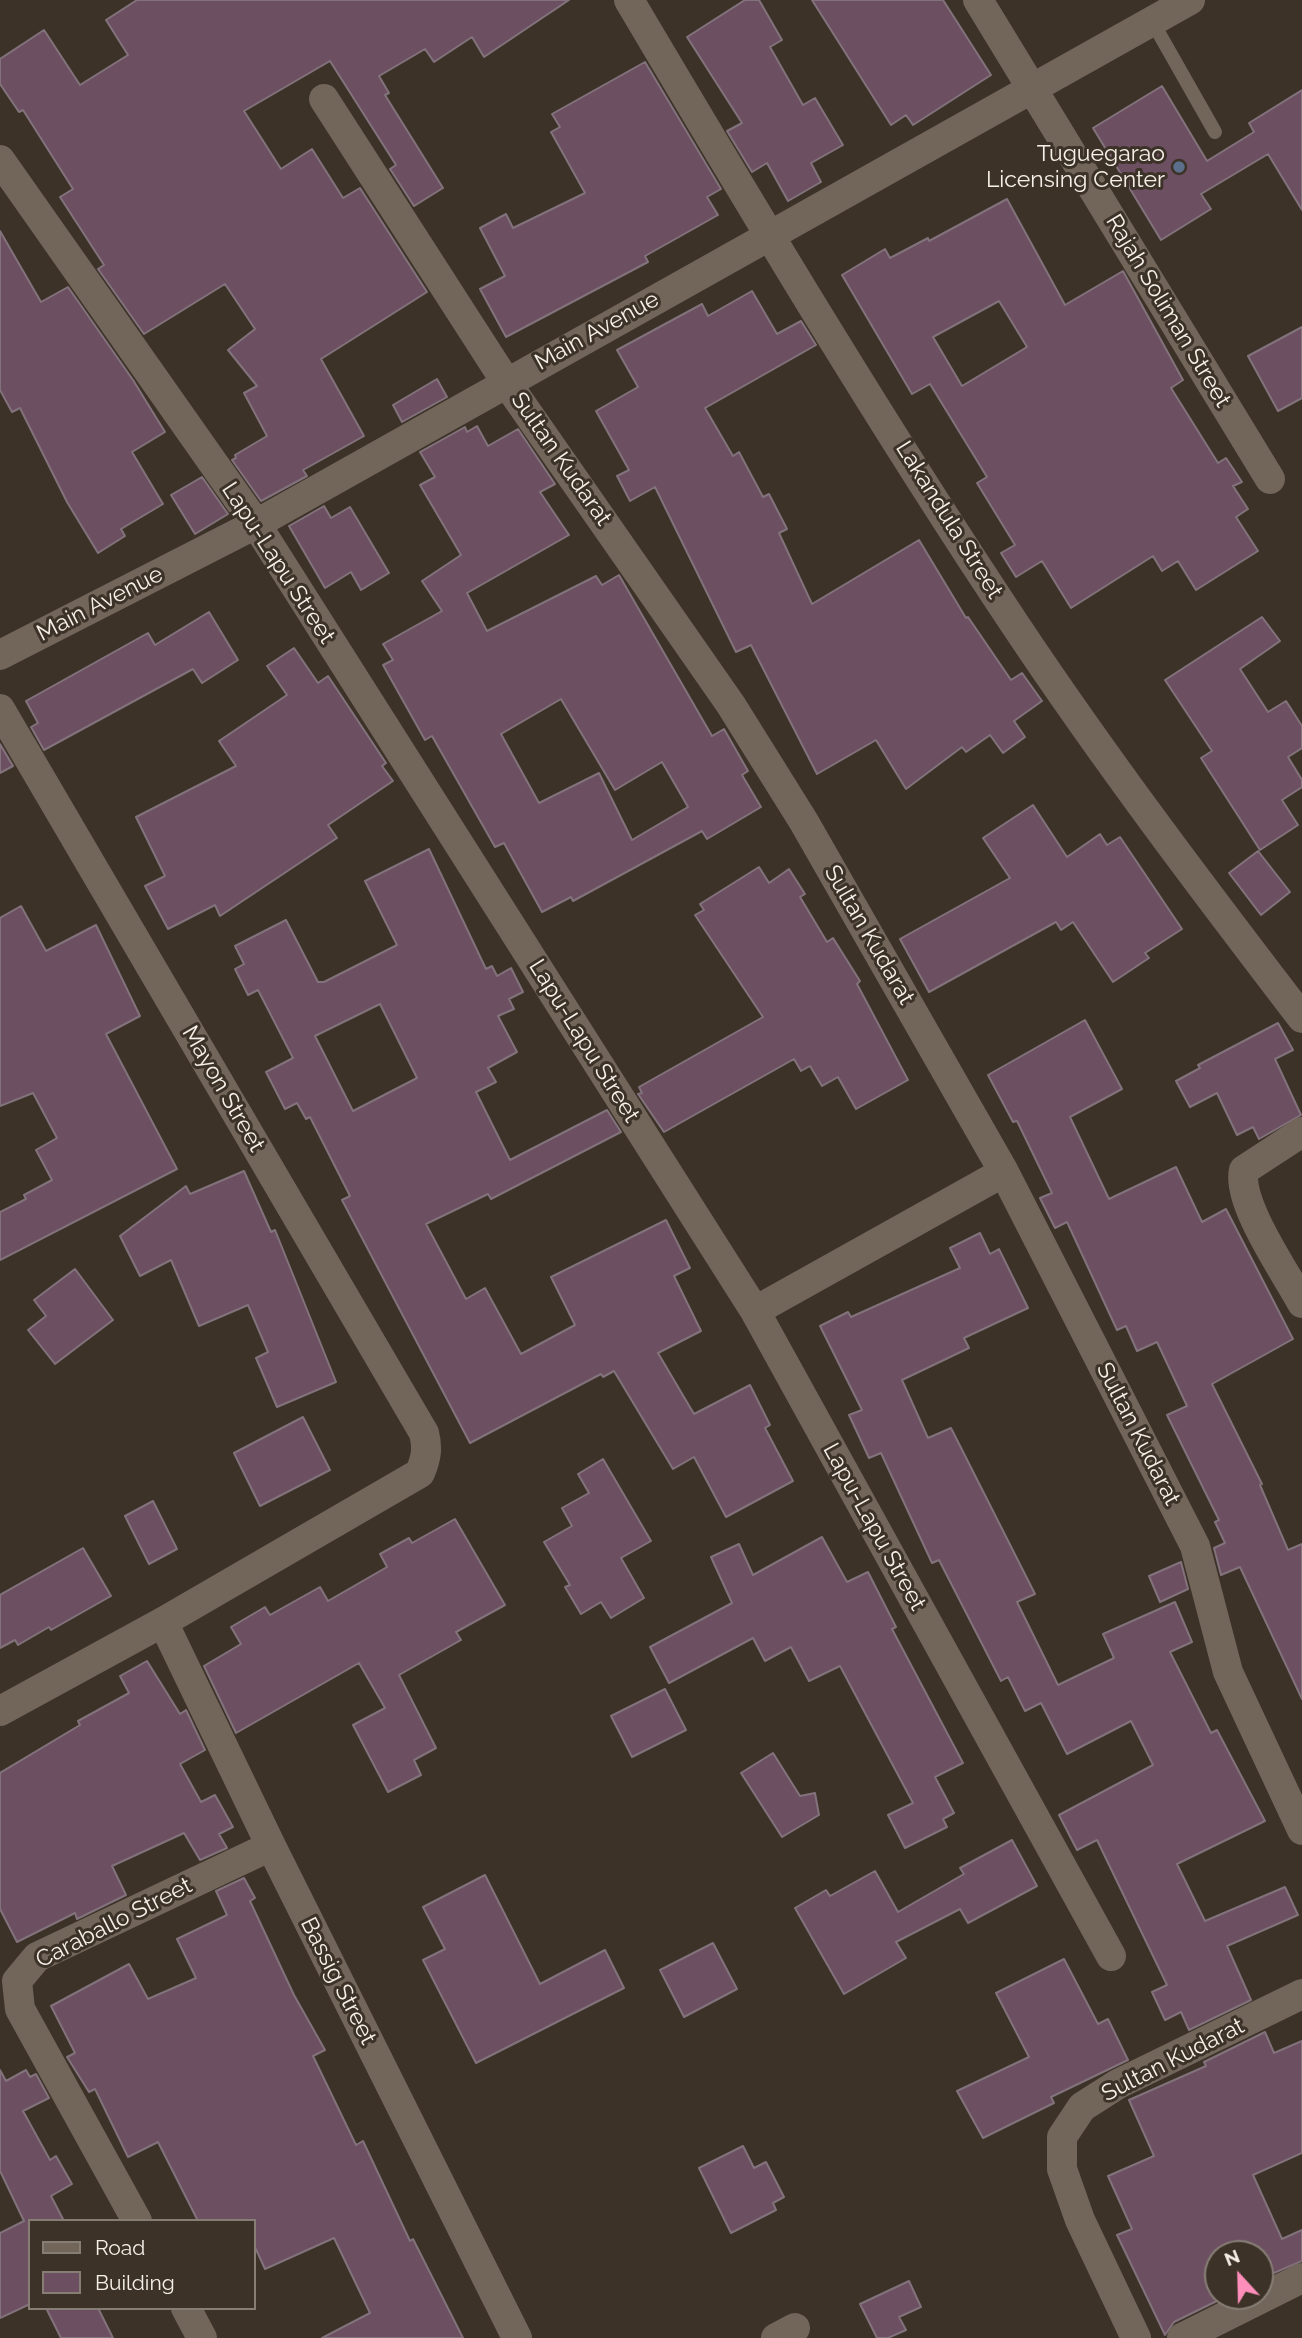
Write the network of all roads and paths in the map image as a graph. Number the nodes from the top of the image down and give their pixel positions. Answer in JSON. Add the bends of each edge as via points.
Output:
{"nodes":[{"id":1,"x":629,"y":0,"type":"edge"},
{"id":2,"x":978,"y":0,"type":"edge"},
{"id":3,"x":1190,"y":0,"type":"edge"},
{"id":4,"x":1152,"y":21,"type":"junction"},
{"id":5,"x":1031,"y":87,"type":"junction"},
{"id":6,"x":324,"y":99,"type":"dead end"},
{"id":7,"x":1215,"y":132,"type":"dead end"},
{"id":8,"x":0,"y":160,"type":"edge"},
{"id":9,"x":769,"y":235,"type":"junction"},
{"id":10,"x":506,"y":382,"type":"junction"},
{"id":11,"x":1270,"y":479,"type":"dead end"},
{"id":12,"x":256,"y":524,"type":"junction"},
{"id":13,"x":0,"y":655,"type":"edge"},
{"id":14,"x":0,"y":709,"type":"edge"},
{"id":15,"x":1302,"y":1018,"type":"edge"},
{"id":16,"x":1302,"y":1132,"type":"edge"},
{"id":17,"x":1004,"y":1172,"type":"junction"},
{"id":18,"x":1302,"y":1303,"type":"edge"},
{"id":19,"x":755,"y":1311,"type":"junction"},
{"id":20,"x":163,"y":1622,"type":"junction"},
{"id":21,"x":0,"y":1711,"type":"edge"},
{"id":22,"x":1302,"y":1830,"type":"edge"},
{"id":23,"x":271,"y":1846,"type":"junction"},
{"id":24,"x":1111,"y":1955,"type":"dead end"},
{"id":25,"x":1302,"y":1994,"type":"edge"},
{"id":26,"x":136,"y":2219,"type":"edge"},
{"id":27,"x":1302,"y":2278,"type":"edge"},
{"id":28,"x":187,"y":2310,"type":"edge"},
{"id":29,"x":202,"y":2338,"type":"edge"},
{"id":30,"x":517,"y":2338,"type":"edge"},
{"id":31,"x":1136,"y":2338,"type":"edge"},
{"id":32,"x":1182,"y":2338,"type":"edge"}],
"edges":[{"from":1,"to":9,"type":"street","name":"Lakandula Street"},
{"from":2,"to":5,"type":"street","name":"Rajah Soliman Street"},
{"from":3,"to":4,"type":"street","name":"Main Avenue"},
{"from":4,"to":5,"type":"street","name":"Main Avenue"},
{"from":4,"to":7,"type":"lane"},
{"from":5,"to":9,"type":"street","name":"Main Avenue"},
{"from":5,"to":11,"type":"street","name":"Rajah Soliman Street"},
{"from":6,"to":10,"type":"street","name":"Sultan Kudarat"},
{"from":8,"to":12,"type":"street","name":"Lapu-Lapu Street"},
{"from":9,"to":10,"type":"street","name":"Main Avenue"},
{"from":9,"to":15,"type":"street","name":"Lakandula Street","via":[[1017,627]]},
{"from":10,"to":12,"type":"street","name":"Main Avenue"},
{"from":10,"to":17,"type":"street","name":"Sultan Kudarat","via":[[739,717]]},
{"from":12,"to":13,"type":"street","name":"Main Avenue"},
{"from":12,"to":19,"type":"street","name":"Lapu-Lapu Street"},
{"from":14,"to":20,"type":"street","name":"Mayon Street","via":[[424,1433],[426,1459],[420,1472]]},
{"from":16,"to":18,"type":"street","via":[[1244,1170],[1241,1180],[1248,1204]]},
{"from":17,"to":19,"type":"street"},
{"from":17,"to":22,"type":"street","name":"Sultan Kudarat","via":[[1195,1546],[1228,1672]]},
{"from":19,"to":24,"type":"street","name":"Lapu-Lapu Street"},
{"from":20,"to":21,"type":"street"},
{"from":20,"to":23,"type":"street","name":"Bassig Street"},
{"from":23,"to":26,"type":"street","name":"Caraballo Street","via":[[37,1957],[17,1981],[20,2009]]},
{"from":23,"to":30,"type":"street","name":"Bassig Street"},
{"from":25,"to":31,"type":"street","name":"Sultan Kudarat","via":[[1118,2084],[1082,2107],[1062,2137],[1062,2169],[1075,2207]]},
{"from":27,"to":32,"type":"street"},
{"from":28,"to":29,"type":"street"}]}
